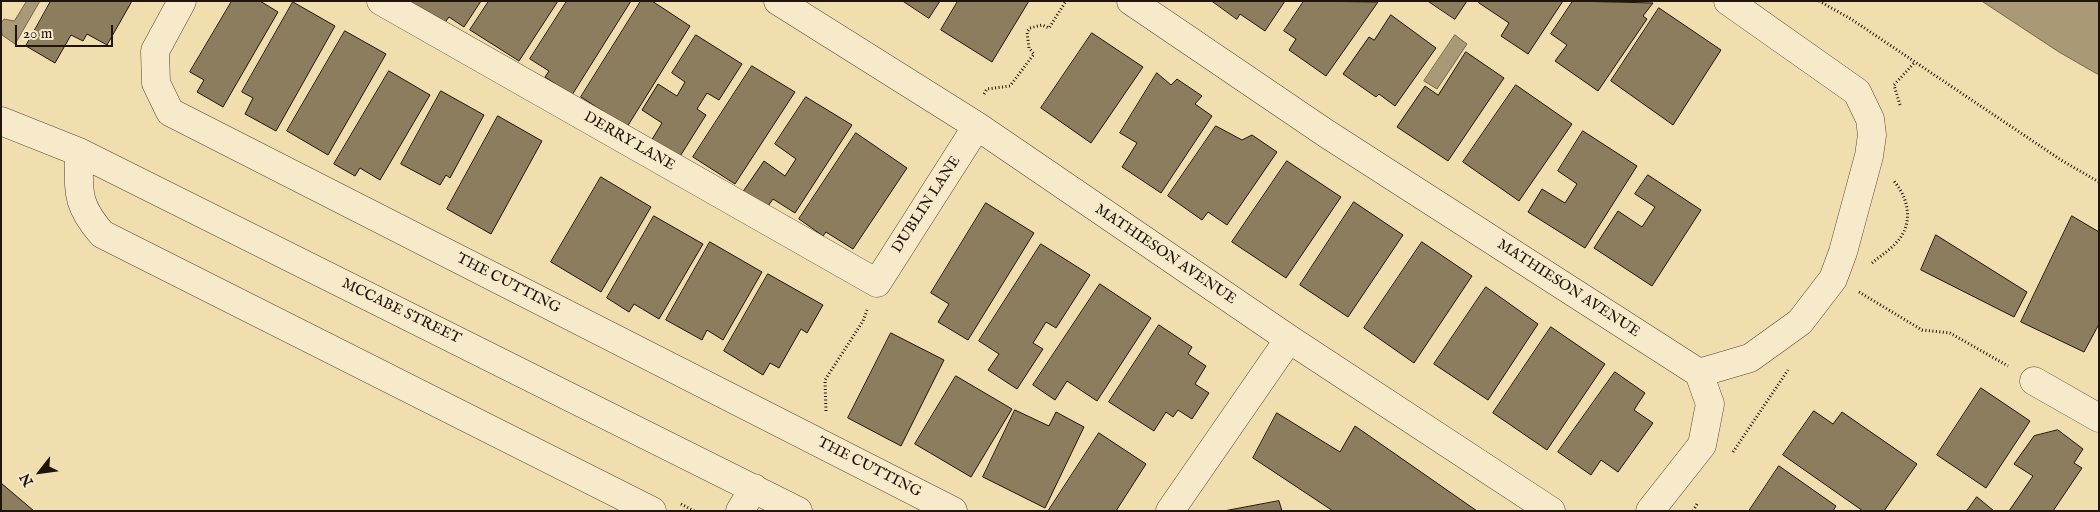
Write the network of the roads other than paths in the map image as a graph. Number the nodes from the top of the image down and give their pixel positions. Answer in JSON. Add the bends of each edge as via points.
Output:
{"nodes":[{"id":1,"x":182,"y":1,"type":"edge"},
{"id":2,"x":381,"y":1,"type":"edge"},
{"id":3,"x":778,"y":1,"type":"edge"},
{"id":4,"x":1131,"y":1,"type":"edge"},
{"id":5,"x":1728,"y":1,"type":"edge"},
{"id":6,"x":1,"y":121,"type":"edge"},
{"id":7,"x":977,"y":126,"type":"junction"},
{"id":8,"x":79,"y":152,"type":"junction"},
{"id":9,"x":876,"y":283,"type":"joint"},
{"id":10,"x":1289,"y":339,"type":"junction"},
{"id":11,"x":1699,"y":373,"type":"junction"},
{"id":12,"x":2034,"y":381,"type":"road end"},
{"id":13,"x":2099,"y":418,"type":"edge"},
{"id":14,"x":754,"y":488,"type":"junction"},
{"id":15,"x":652,"y":511,"type":"edge"},
{"id":16,"x":740,"y":511,"type":"edge"},
{"id":17,"x":798,"y":511,"type":"edge"},
{"id":18,"x":953,"y":511,"type":"edge"},
{"id":19,"x":1170,"y":511,"type":"edge"},
{"id":20,"x":1552,"y":511,"type":"edge"},
{"id":21,"x":1650,"y":511,"type":"edge"}],
"edges":[{"from":1,"to":18,"type":"street","name":"THE CUTTING","via":[[155,51],[156,83],[170,112]]},
{"from":2,"to":9,"type":"street","name":"DERRY LANE"},
{"from":3,"to":7,"type":"street","name":"MATHIESON AVENUE"},
{"from":4,"to":11,"type":"street","name":"MATHIESON AVENUE","via":[[1327,134]]},
{"from":5,"to":11,"type":"street","via":[[1857,92],[1870,119],[1872,135],[1869,156],[1833,279],[1800,322],[1750,358]]},
{"from":6,"to":8,"type":"street","name":"MCCABE STREET"},
{"from":7,"to":9,"type":"street","name":"DUBLIN LANE"},
{"from":7,"to":10,"type":"street","name":"MATHIESON AVENUE"},
{"from":8,"to":14,"type":"street","name":"MCCABE STREET"},
{"from":8,"to":15,"type":"street","via":[[79,198],[88,218],[102,234]]},
{"from":10,"to":19,"type":"street"},
{"from":10,"to":20,"type":"street","name":"MATHIESON AVENUE"},
{"from":11,"to":21,"type":"street","via":[[1710,404],[1702,445]]},
{"from":12,"to":13,"type":"street"},
{"from":14,"to":16,"type":"street"},
{"from":14,"to":17,"type":"street","name":"MCCABE STREET"}]}
